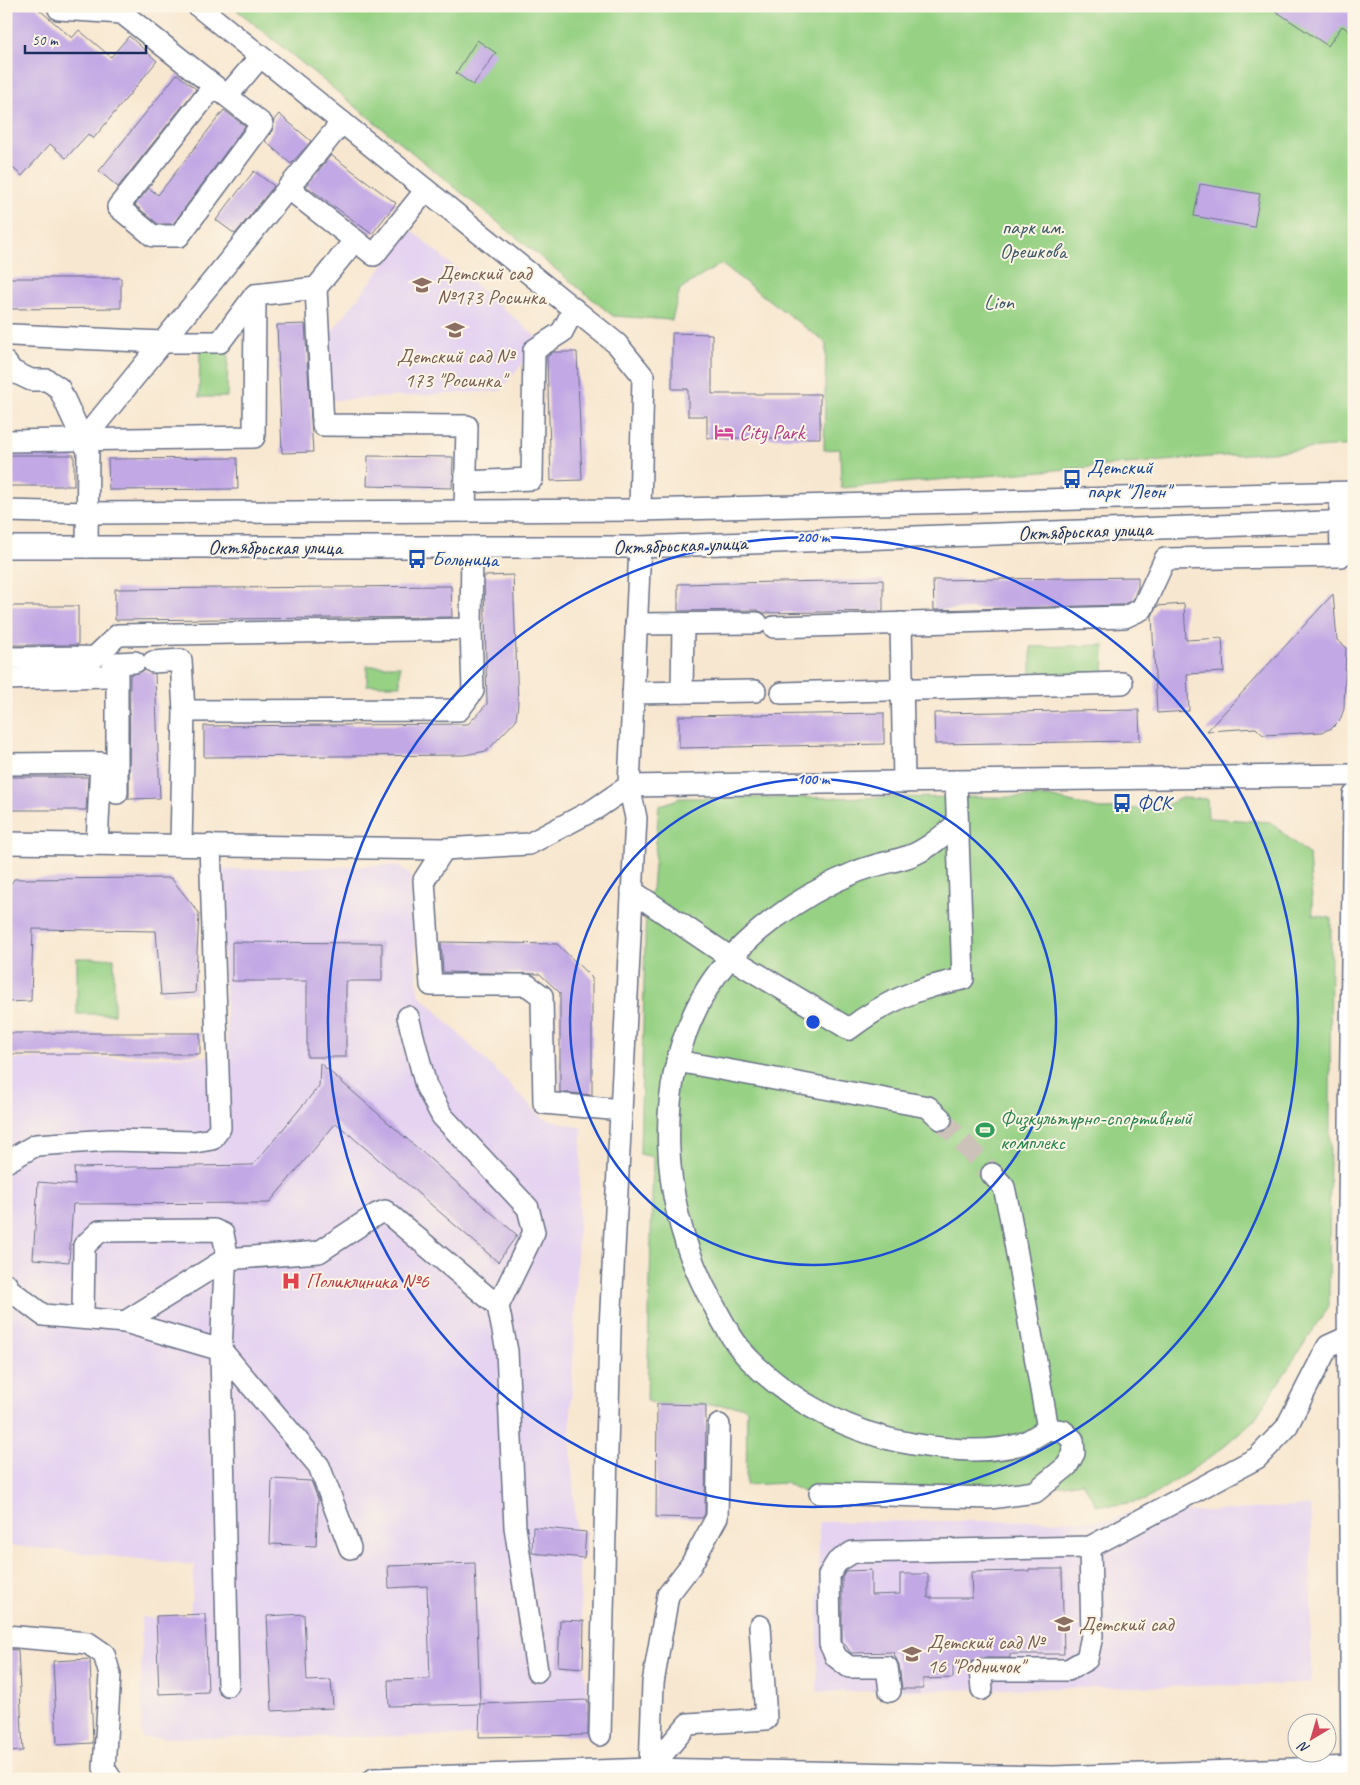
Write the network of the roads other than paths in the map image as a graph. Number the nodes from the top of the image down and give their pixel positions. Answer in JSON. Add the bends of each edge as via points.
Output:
{"nodes":[{"id":1,"x":198,"y":6,"type":"edge"},
{"id":2,"x":58,"y":9,"type":"dead end"},
{"id":3,"x":260,"y":56,"type":"junction"},
{"id":4,"x":220,"y":91,"type":"junction"},
{"id":5,"x":342,"y":122,"type":"junction"},
{"id":6,"x":288,"y":188,"type":"junction"},
{"id":7,"x":426,"y":190,"type":"junction"},
{"id":8,"x":355,"y":240,"type":"junction"},
{"id":9,"x":316,"y":288,"type":"junction"},
{"id":10,"x":255,"y":295,"type":"junction"},
{"id":11,"x":574,"y":309,"type":"junction"},
{"id":12,"x":12,"y":335,"type":"dead end"},
{"id":13,"x":162,"y":342,"type":"junction"},
{"id":14,"x":6,"y":363,"type":"edge"},
{"id":15,"x":83,"y":440,"type":"junction"},
{"id":16,"x":6,"y":441,"type":"edge"},
{"id":17,"x":466,"y":482,"type":"junction"},
{"id":18,"x":1347,"y":492,"type":"edge"},
{"id":19,"x":997,"y":501,"type":"junction"},
{"id":20,"x":640,"y":510,"type":"junction"},
{"id":21,"x":6,"y":511,"type":"edge"},
{"id":22,"x":465,"y":511,"type":"junction"},
{"id":23,"x":88,"y":512,"type":"junction"},
{"id":24,"x":1347,"y":521,"type":"edge"},
{"id":25,"x":1158,"y":528,"type":"junction"},
{"id":26,"x":996,"y":534,"type":"junction"},
{"id":27,"x":6,"y":547,"type":"edge"},
{"id":28,"x":88,"y":547,"type":"junction"},
{"id":29,"x":472,"y":547,"type":"junction"},
{"id":30,"x":640,"y":547,"type":"junction"},
{"id":31,"x":1165,"y":559,"type":"junction"},
{"id":32,"x":902,"y":623,"type":"junction"},
{"id":33,"x":636,"y":624,"type":"junction"},
{"id":34,"x":682,"y":624,"type":"junction"},
{"id":35,"x":471,"y":629,"type":"junction"},
{"id":36,"x":6,"y":658,"type":"edge"},
{"id":37,"x":135,"y":662,"type":"junction"},
{"id":38,"x":6,"y":679,"type":"edge"},
{"id":39,"x":1122,"y":683,"type":"dead end"},
{"id":40,"x":902,"y":689,"type":"junction"},
{"id":41,"x":755,"y":691,"type":"dead end"},
{"id":42,"x":682,"y":692,"type":"junction"},
{"id":43,"x":633,"y":693,"type":"junction"},
{"id":44,"x":782,"y":693,"type":"dead end"},
{"id":45,"x":184,"y":711,"type":"junction"},
{"id":46,"x":9,"y":764,"type":"dead end"},
{"id":47,"x":1354,"y":775,"type":"edge"},
{"id":48,"x":956,"y":781,"type":"junction"},
{"id":49,"x":904,"y":782,"type":"junction"},
{"id":50,"x":629,"y":786,"type":"junction"},
{"id":51,"x":118,"y":793,"type":"dead end"},
{"id":52,"x":1354,"y":796,"type":"edge"},
{"id":53,"x":957,"y":824,"type":"junction"},
{"id":54,"x":6,"y":843,"type":"edge"},
{"id":55,"x":97,"y":843,"type":"junction"},
{"id":56,"x":181,"y":844,"type":"junction"},
{"id":57,"x":210,"y":845,"type":"junction"},
{"id":58,"x":444,"y":849,"type":"junction"},
{"id":59,"x":632,"y":891,"type":"junction"},
{"id":60,"x":1353,"y":928,"type":"edge"},
{"id":61,"x":731,"y":958,"type":"junction"},
{"id":62,"x":408,"y":1017,"type":"dead end"},
{"id":63,"x":677,"y":1061,"type":"junction"},
{"id":64,"x":621,"y":1110,"type":"junction"},
{"id":65,"x":941,"y":1119,"type":"tunnel mouth"},
{"id":66,"x":6,"y":1162,"type":"edge"},
{"id":67,"x":992,"y":1174,"type":"tunnel mouth"},
{"id":68,"x":1351,"y":1245,"type":"edge"},
{"id":69,"x":226,"y":1259,"type":"junction"},
{"id":70,"x":6,"y":1284,"type":"edge"},
{"id":71,"x":1351,"y":1294,"type":"edge"},
{"id":72,"x":498,"y":1306,"type":"junction"},
{"id":73,"x":83,"y":1316,"type":"junction"},
{"id":74,"x":125,"y":1322,"type":"junction"},
{"id":75,"x":1348,"y":1337,"type":"junction"},
{"id":76,"x":221,"y":1350,"type":"junction"},
{"id":77,"x":719,"y":1425,"type":"dead end"},
{"id":78,"x":1048,"y":1429,"type":"junction"},
{"id":79,"x":820,"y":1493,"type":"dead end"},
{"id":80,"x":1090,"y":1547,"type":"junction"},
{"id":81,"x":350,"y":1548,"type":"dead end"},
{"id":82,"x":760,"y":1626,"type":"dead end"},
{"id":83,"x":6,"y":1636,"type":"edge"},
{"id":84,"x":537,"y":1671,"type":"dead end"},
{"id":85,"x":228,"y":1685,"type":"dead end"},
{"id":86,"x":982,"y":1689,"type":"dead end"},
{"id":87,"x":890,"y":1691,"type":"dead end"},
{"id":88,"x":600,"y":1735,"type":"dead end"},
{"id":89,"x":1353,"y":1767,"type":"edge"},
{"id":90,"x":650,"y":1770,"type":"junction"},
{"id":91,"x":607,"y":1775,"type":"edge"},
{"id":92,"x":111,"y":1779,"type":"edge"},
{"id":93,"x":374,"y":1779,"type":"edge"}],
"edges":[{"from":1,"to":3,"type":"street"},
{"from":2,"to":4,"type":"street","via":[[122,14]]},
{"from":3,"to":4,"type":"street"},
{"from":3,"to":5,"type":"street"},
{"from":4,"to":4,"type":"street","via":[[262,124],[179,236],[153,236],[118,207]]},
{"from":5,"to":6,"type":"street"},
{"from":5,"to":7,"type":"street"},
{"from":6,"to":8,"type":"street"},
{"from":6,"to":13,"type":"street"},
{"from":7,"to":8,"type":"street","via":[[374,255]]},
{"from":7,"to":11,"type":"street"},
{"from":8,"to":9,"type":"street"},
{"from":9,"to":10,"type":"street"},
{"from":9,"to":17,"type":"street","via":[[324,425],[467,426]]},
{"from":10,"to":13,"type":"street","via":[[220,342]]},
{"from":10,"to":15,"type":"street","via":[[254,437]]},
{"from":11,"to":17,"type":"street","via":[[562,332],[534,350],[532,479]]},
{"from":11,"to":20,"type":"street","via":[[617,344],[643,376]]},
{"from":12,"to":13,"type":"street"},
{"from":13,"to":15,"type":"street"},
{"from":14,"to":15,"type":"street","via":[[12,371],[31,380],[47,380],[59,388]]},
{"from":15,"to":16,"type":"street"},
{"from":15,"to":23,"type":"street","via":[[88,451]]},
{"from":17,"to":22,"type":"street"},
{"from":18,"to":19,"type":"street","name":"Октябрьская улица"},
{"from":18,"to":24,"type":"street"},
{"from":19,"to":20,"type":"street","name":"Октябрьская улица"},
{"from":19,"to":26,"type":"street"},
{"from":20,"to":22,"type":"street","name":"Октябрьская улица"},
{"from":21,"to":23,"type":"street","name":"Октябрьская улица"},
{"from":22,"to":23,"type":"street","name":"Октябрьская улица"},
{"from":23,"to":28,"type":"street"},
{"from":24,"to":25,"type":"street","name":"Октябрьская улица"},
{"from":24,"to":31,"type":"street","via":[[1341,556]]},
{"from":25,"to":26,"type":"street","name":"Октябрьская улица"},
{"from":25,"to":31,"type":"street"},
{"from":26,"to":30,"type":"street","name":"Октябрьская улица"},
{"from":27,"to":28,"type":"street","name":"Октябрьская улица"},
{"from":28,"to":29,"type":"street","name":"Октябрьская улица"},
{"from":29,"to":30,"type":"street","name":"Октябрьская улица"},
{"from":29,"to":35,"type":"street"},
{"from":30,"to":33,"type":"street"},
{"from":31,"to":32,"type":"street","via":[[1142,609],[1126,617]]},
{"from":32,"to":34,"type":"street"},
{"from":32,"to":40,"type":"street"},
{"from":33,"to":34,"type":"street"},
{"from":33,"to":43,"type":"street"},
{"from":34,"to":42,"type":"street"},
{"from":35,"to":36,"type":"street","via":[[118,635],[96,657]]},
{"from":35,"to":45,"type":"street","via":[[473,691],[459,710]]},
{"from":37,"to":38,"type":"street","via":[[107,676]]},
{"from":37,"to":45,"type":"street","via":[[181,660]]},
{"from":37,"to":51,"type":"street"},
{"from":39,"to":40,"type":"street"},
{"from":40,"to":44,"type":"street"},
{"from":40,"to":49,"type":"street"},
{"from":41,"to":42,"type":"street"},
{"from":42,"to":43,"type":"street"},
{"from":43,"to":50,"type":"street"},
{"from":45,"to":56,"type":"street"},
{"from":46,"to":55,"type":"street","via":[[101,763]]},
{"from":47,"to":48,"type":"street"},
{"from":48,"to":49,"type":"street"},
{"from":48,"to":53,"type":"street"},
{"from":49,"to":50,"type":"street"},
{"from":50,"to":58,"type":"street","via":[[595,809],[529,844]]},
{"from":50,"to":59,"type":"street","via":[[636,818]]},
{"from":52,"to":60,"type":"street"},
{"from":53,"to":61,"type":"street","via":[[912,855],[856,872],[818,891],[754,935]]},
{"from":53,"to":61,"type":"street","via":[[963,979],[920,988],[890,1001],[849,1029]]},
{"from":54,"to":55,"type":"street"},
{"from":55,"to":56,"type":"street"},
{"from":56,"to":57,"type":"street"},
{"from":57,"to":58,"type":"street"},
{"from":57,"to":66,"type":"street","via":[[220,1128],[212,1139],[195,1142],[110,1140],[36,1145]]},
{"from":58,"to":64,"type":"street","via":[[424,880],[431,985],[527,985],[542,996],[544,1103]]},
{"from":59,"to":61,"type":"street"},
{"from":59,"to":64,"type":"street"},
{"from":60,"to":68,"type":"street"},
{"from":61,"to":63,"type":"street","via":[[708,987],[694,1012],[683,1036]]},
{"from":62,"to":72,"type":"street","via":[[426,1086],[442,1116],[528,1208],[534,1232]]},
{"from":63,"to":65,"type":"street","via":[[928,1107]]},
{"from":63,"to":78,"type":"street","via":[[669,1149],[670,1181],[679,1224],[704,1290],[728,1332],[749,1359],[801,1401],[838,1421],[901,1442],[934,1448],[1001,1447],[1022,1444]]},
{"from":64,"to":88,"type":"street","via":[[610,1328]]},
{"from":67,"to":78,"type":"street","via":[[1004,1187]]},
{"from":68,"to":71,"type":"street"},
{"from":69,"to":72,"type":"street","via":[[319,1252],[385,1211]]},
{"from":69,"to":73,"type":"street","via":[[223,1234],[214,1230],[100,1231],[84,1246]]},
{"from":69,"to":74,"type":"street"},
{"from":69,"to":76,"type":"street"},
{"from":70,"to":73,"type":"street","via":[[43,1315]]},
{"from":71,"to":75,"type":"street"},
{"from":72,"to":84,"type":"street","via":[[507,1351],[515,1526]]},
{"from":73,"to":74,"type":"street"},
{"from":74,"to":76,"type":"street"},
{"from":75,"to":80,"type":"street","via":[[1328,1346],[1286,1428],[1257,1458]]},
{"from":75,"to":89,"type":"street"},
{"from":76,"to":81,"type":"street","via":[[319,1466]]},
{"from":76,"to":85,"type":"street"},
{"from":77,"to":90,"type":"street","via":[[717,1517],[690,1565],[668,1595],[653,1684]]},
{"from":78,"to":79,"type":"street","via":[[1063,1431],[1073,1440],[1074,1453],[1067,1466],[1035,1492],[990,1498]]},
{"from":80,"to":86,"type":"street","via":[[1092,1636],[1087,1659],[1068,1670],[980,1670]]},
{"from":80,"to":87,"type":"street","via":[[853,1552],[837,1562],[829,1575],[830,1644],[836,1657],[849,1667],[887,1667]]},
{"from":82,"to":90,"type":"street","via":[[766,1719],[688,1724]]},
{"from":83,"to":92,"type":"street","via":[[88,1643],[104,1654],[110,1675],[104,1768]]},
{"from":89,"to":90,"type":"street","via":[[1053,1777]]},
{"from":90,"to":91,"type":"street"},
{"from":91,"to":93,"type":"street"}]}
